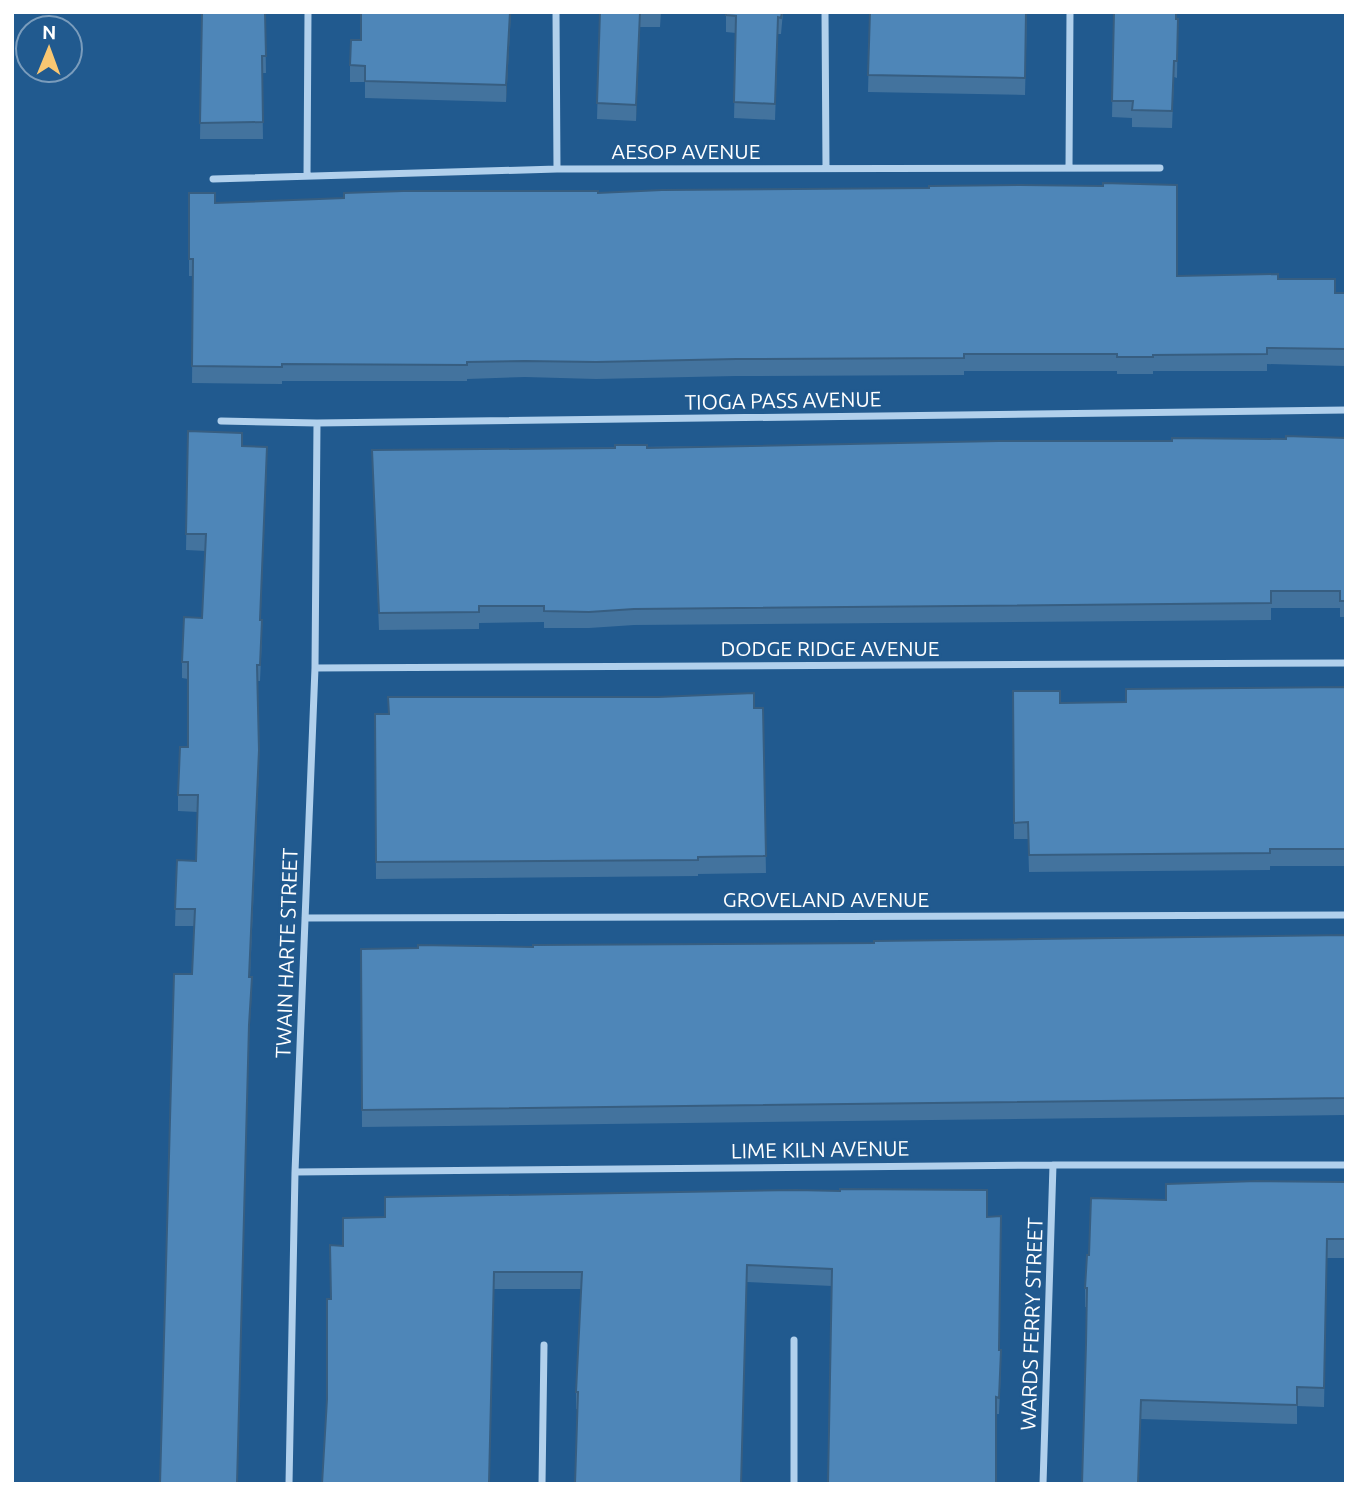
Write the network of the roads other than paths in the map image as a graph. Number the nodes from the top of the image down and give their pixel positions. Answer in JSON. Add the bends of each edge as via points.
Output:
{"nodes":[{"id":1,"x":309,"y":12,"type":"edge"},
{"id":2,"x":555,"y":12,"type":"edge"},
{"id":3,"x":825,"y":12,"type":"edge"},
{"id":4,"x":1070,"y":12,"type":"edge"},
{"id":5,"x":826,"y":167,"type":"junction"},
{"id":6,"x":1069,"y":167,"type":"junction"},
{"id":7,"x":1160,"y":168,"type":"dead end"},
{"id":8,"x":557,"y":169,"type":"junction"},
{"id":9,"x":307,"y":176,"type":"junction"},
{"id":10,"x":213,"y":179,"type":"dead end"},
{"id":11,"x":1346,"y":410,"type":"edge"},
{"id":12,"x":221,"y":421,"type":"dead end"},
{"id":13,"x":317,"y":423,"type":"junction"},
{"id":14,"x":1346,"y":663,"type":"edge"},
{"id":15,"x":315,"y":668,"type":"junction"},
{"id":16,"x":1346,"y":915,"type":"edge"},
{"id":17,"x":305,"y":918,"type":"junction"},
{"id":18,"x":1054,"y":1165,"type":"junction"},
{"id":19,"x":1346,"y":1165,"type":"edge"},
{"id":20,"x":295,"y":1172,"type":"junction"},
{"id":21,"x":794,"y":1340,"type":"dead end"},
{"id":22,"x":544,"y":1345,"type":"dead end"},
{"id":23,"x":289,"y":1484,"type":"edge"},
{"id":24,"x":542,"y":1484,"type":"edge"},
{"id":25,"x":794,"y":1484,"type":"edge"},
{"id":26,"x":1043,"y":1484,"type":"edge"}],
"edges":[{"from":1,"to":9,"type":"street"},
{"from":2,"to":8,"type":"street"},
{"from":3,"to":5,"type":"street"},
{"from":4,"to":6,"type":"street"},
{"from":5,"to":6,"type":"street","name":"AESOP AVENUE"},
{"from":5,"to":8,"type":"street","name":"AESOP AVENUE"},
{"from":6,"to":7,"type":"street","name":"AESOP AVENUE"},
{"from":8,"to":9,"type":"street","name":"AESOP AVENUE"},
{"from":9,"to":10,"type":"street","name":"AESOP AVENUE"},
{"from":11,"to":13,"type":"street","name":"TIOGA PASS AVENUE"},
{"from":12,"to":13,"type":"street","name":"TIOGA PASS AVENUE"},
{"from":13,"to":15,"type":"street","name":"TWAIN HARTE STREET"},
{"from":14,"to":15,"type":"street","name":"DODGE RIDGE AVENUE"},
{"from":15,"to":17,"type":"street","name":"TWAIN HARTE STREET"},
{"from":16,"to":17,"type":"street","name":"GROVELAND AVENUE"},
{"from":17,"to":20,"type":"street","name":"TWAIN HARTE STREET"},
{"from":18,"to":19,"type":"street","name":"LIME KILN AVENUE"},
{"from":18,"to":20,"type":"street","name":"LIME KILN AVENUE"},
{"from":18,"to":26,"type":"street","name":"WARDS FERRY STREET"},
{"from":20,"to":23,"type":"street","name":"TWAIN HARTE STREET"},
{"from":21,"to":25,"type":"street"},
{"from":22,"to":24,"type":"street"}]}
